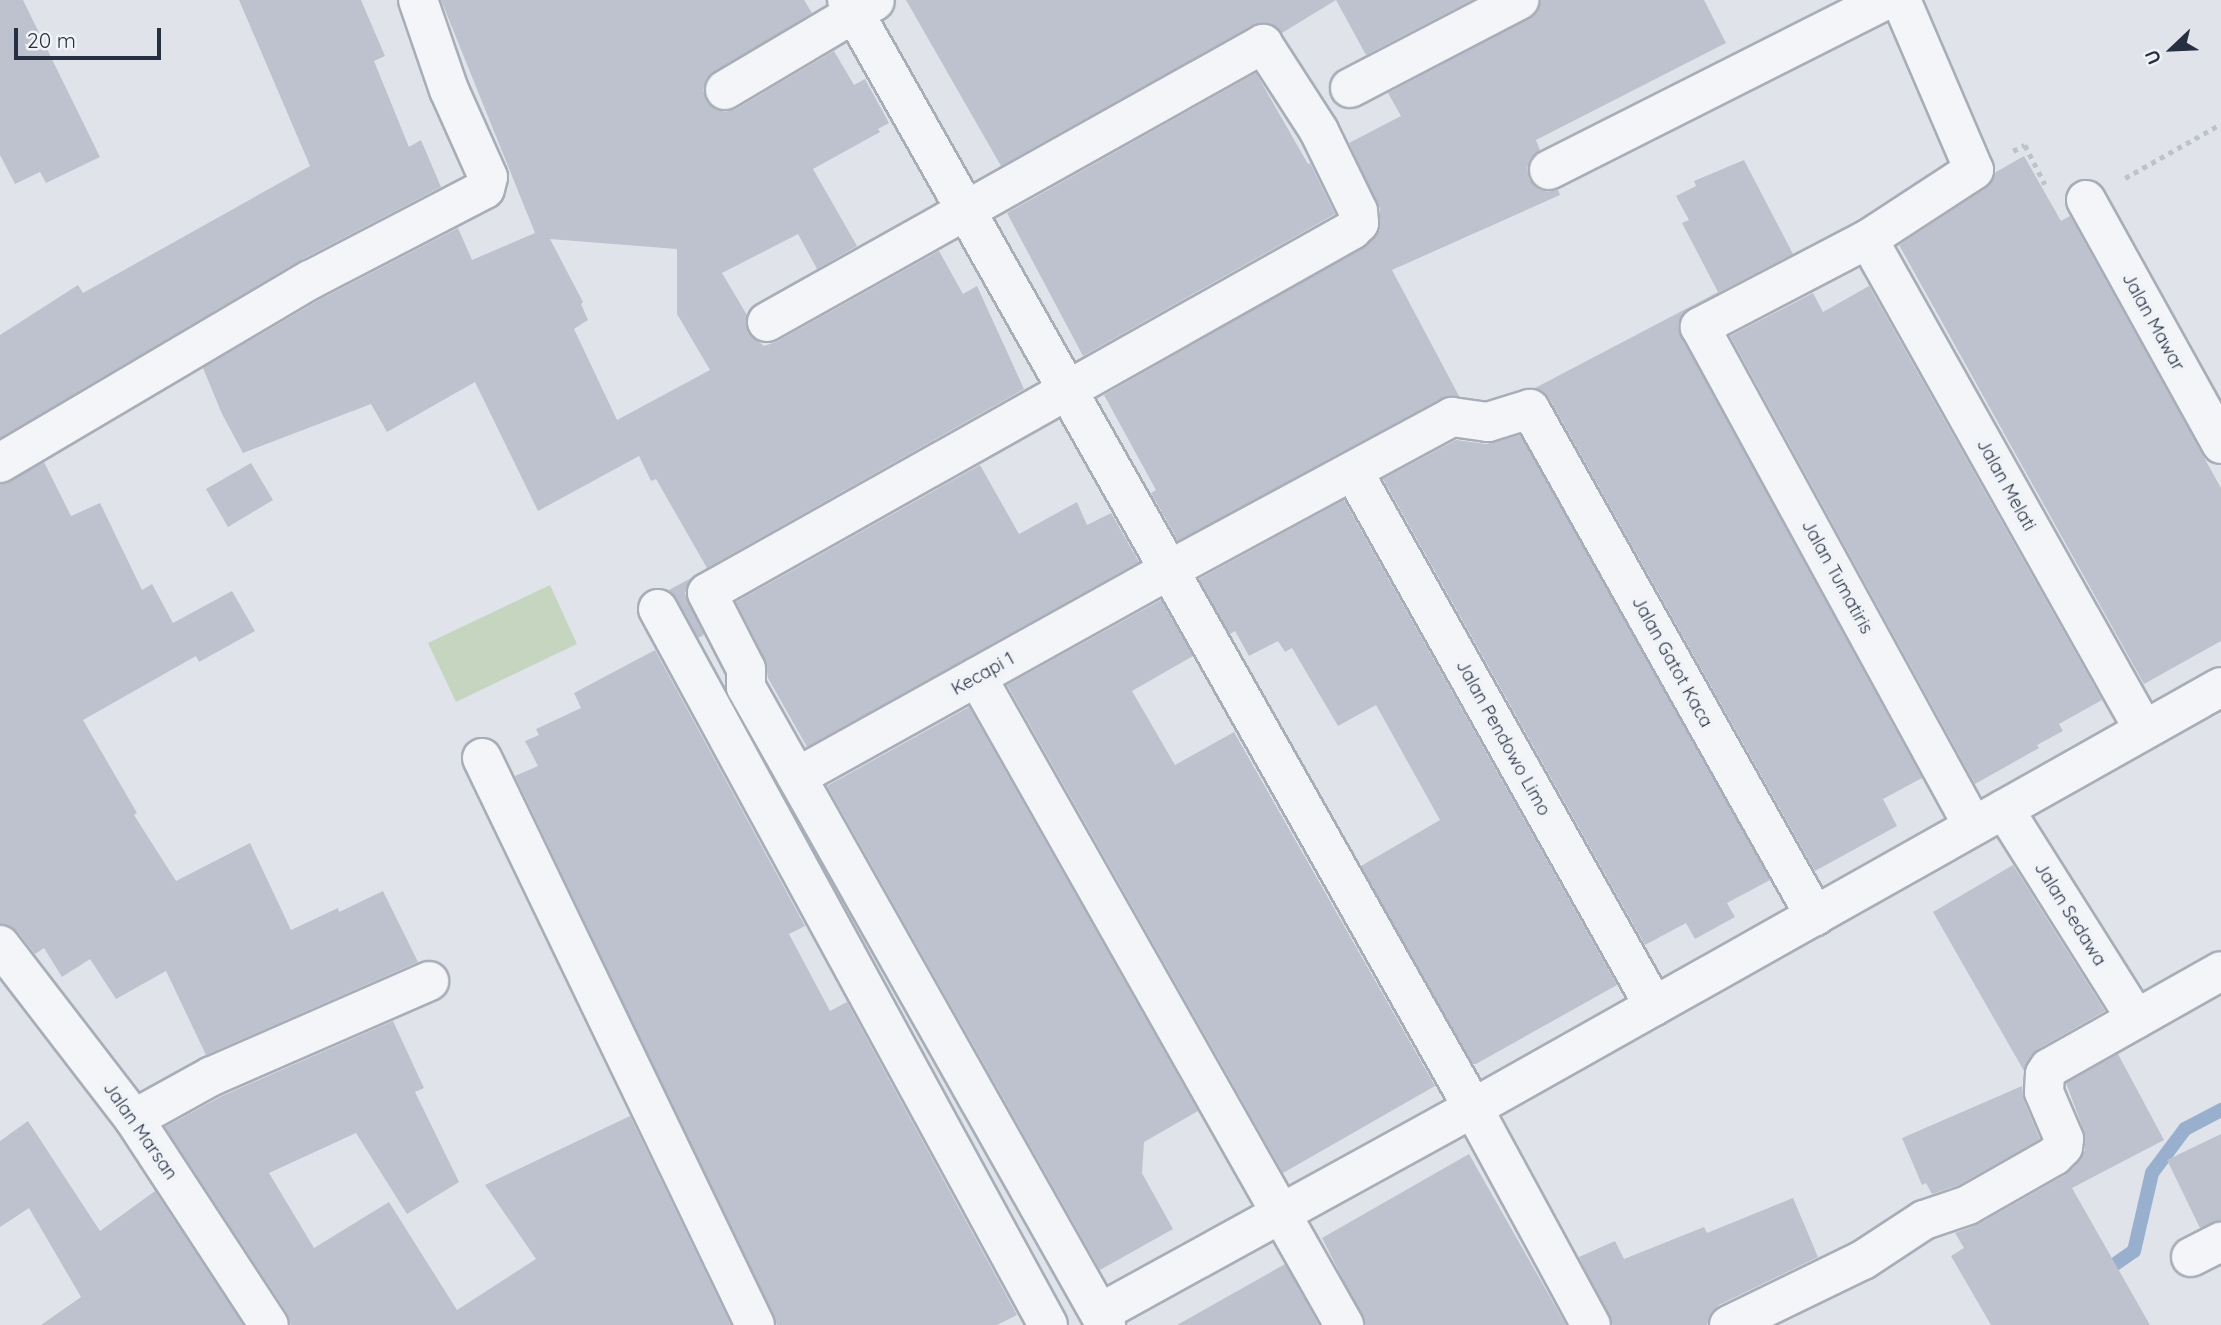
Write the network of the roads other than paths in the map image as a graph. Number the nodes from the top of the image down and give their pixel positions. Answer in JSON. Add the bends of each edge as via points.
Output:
{"nodes":[{"id":1,"x":418,"y":0,"type":"edge"},
{"id":2,"x":1519,"y":0,"type":"edge"},
{"id":3,"x":1885,"y":0,"type":"edge"},
{"id":4,"x":1901,"y":0,"type":"edge"},
{"id":5,"x":860,"y":4,"type":"edge"},
{"id":6,"x":1350,"y":88,"type":"dead end"},
{"id":7,"x":725,"y":90,"type":"dead end"},
{"id":8,"x":1549,"y":170,"type":"dead end"},
{"id":9,"x":2086,"y":200,"type":"road end"},
{"id":10,"x":966,"y":210,"type":"junction"},
{"id":11,"x":1868,"y":239,"type":"junction"},
{"id":12,"x":767,"y":322,"type":"dead end"},
{"id":13,"x":1068,"y":390,"type":"junction"},
{"id":14,"x":1530,"y":408,"type":"joint"},
{"id":15,"x":2221,"y":444,"type":"edge"},
{"id":16,"x":0,"y":463,"type":"edge"},
{"id":17,"x":1353,"y":471,"type":"junction"},
{"id":18,"x":1169,"y":570,"type":"junction"},
{"id":19,"x":658,"y":609,"type":"dead end"},
{"id":20,"x":977,"y":677,"type":"junction"},
{"id":21,"x":2221,"y":687,"type":"edge"},
{"id":22,"x":2144,"y":730,"type":"junction"},
{"id":23,"x":482,"y":758,"type":"dead end"},
{"id":24,"x":797,"y":778,"type":"junction"},
{"id":25,"x":1989,"y":818,"type":"junction"},
{"id":26,"x":1815,"y":916,"type":"junction"},
{"id":27,"x":0,"y":945,"type":"edge"},
{"id":28,"x":2221,"y":971,"type":"edge"},
{"id":29,"x":429,"y":981,"type":"dead end"},
{"id":30,"x":1654,"y":1006,"type":"junction"},
{"id":31,"x":2136,"y":1019,"type":"junction"},
{"id":32,"x":1473,"y":1108,"type":"junction"},
{"id":33,"x":134,"y":1119,"type":"junction"},
{"id":34,"x":1281,"y":1213,"type":"junction"},
{"id":35,"x":1103,"y":1319,"type":"edge"},
{"id":36,"x":269,"y":1325,"type":"edge"},
{"id":37,"x":755,"y":1325,"type":"edge"},
{"id":38,"x":1048,"y":1325,"type":"edge"},
{"id":39,"x":1344,"y":1325,"type":"edge"},
{"id":40,"x":1591,"y":1325,"type":"edge"},
{"id":41,"x":1729,"y":1325,"type":"edge"}],
"edges":[{"from":1,"to":16,"type":"street","via":[[449,90],[488,177],[485,189],[310,280]]},
{"from":2,"to":6,"type":"street"},
{"from":3,"to":8,"type":"street"},
{"from":4,"to":11,"type":"street","via":[[1974,170]]},
{"from":5,"to":7,"type":"street"},
{"from":5,"to":10,"type":"street"},
{"from":9,"to":15,"type":"street","name":"Jalan Mawar"},
{"from":10,"to":12,"type":"street"},
{"from":10,"to":13,"type":"street"},
{"from":10,"to":13,"type":"street","via":[[1263,44],[1319,131],[1358,211],[1359,223]]},
{"from":11,"to":22,"type":"street","name":"Jalan Melati"},
{"from":11,"to":25,"type":"street","name":"Jalan Tumatiris","via":[[1700,327]]},
{"from":13,"to":18,"type":"street"},
{"from":13,"to":24,"type":"street","via":[[707,593],[746,669],[746,687]]},
{"from":14,"to":17,"type":"street","name":"Kecapi 1","via":[[1488,422],[1452,417]]},
{"from":14,"to":26,"type":"street","name":"Jalan Gatot Kaca"},
{"from":17,"to":18,"type":"street","name":"Kecapi 1"},
{"from":17,"to":30,"type":"street","name":"Jalan Pendowo Limo"},
{"from":18,"to":20,"type":"street","name":"Kecapi 1"},
{"from":18,"to":32,"type":"street"},
{"from":19,"to":38,"type":"street"},
{"from":20,"to":24,"type":"street","name":"Kecapi 1"},
{"from":20,"to":34,"type":"street"},
{"from":21,"to":22,"type":"street"},
{"from":22,"to":25,"type":"street"},
{"from":23,"to":37,"type":"street"},
{"from":24,"to":35,"type":"street"},
{"from":25,"to":26,"type":"street"},
{"from":25,"to":31,"type":"street","name":"Jalan Sedawa"},
{"from":26,"to":30,"type":"street"},
{"from":27,"to":33,"type":"street","name":"Jalan Marsan"},
{"from":28,"to":31,"type":"street"},
{"from":29,"to":33,"type":"street","via":[[212,1076]]},
{"from":30,"to":32,"type":"street"},
{"from":31,"to":41,"type":"street","via":[[2045,1074],[2045,1092],[2064,1139],[2054,1156],[1968,1205],[1924,1220],[1863,1260]]},
{"from":32,"to":34,"type":"street"},
{"from":32,"to":40,"type":"street"},
{"from":33,"to":36,"type":"street","name":"Jalan Marsan"},
{"from":34,"to":35,"type":"street"},
{"from":34,"to":39,"type":"street"}]}
